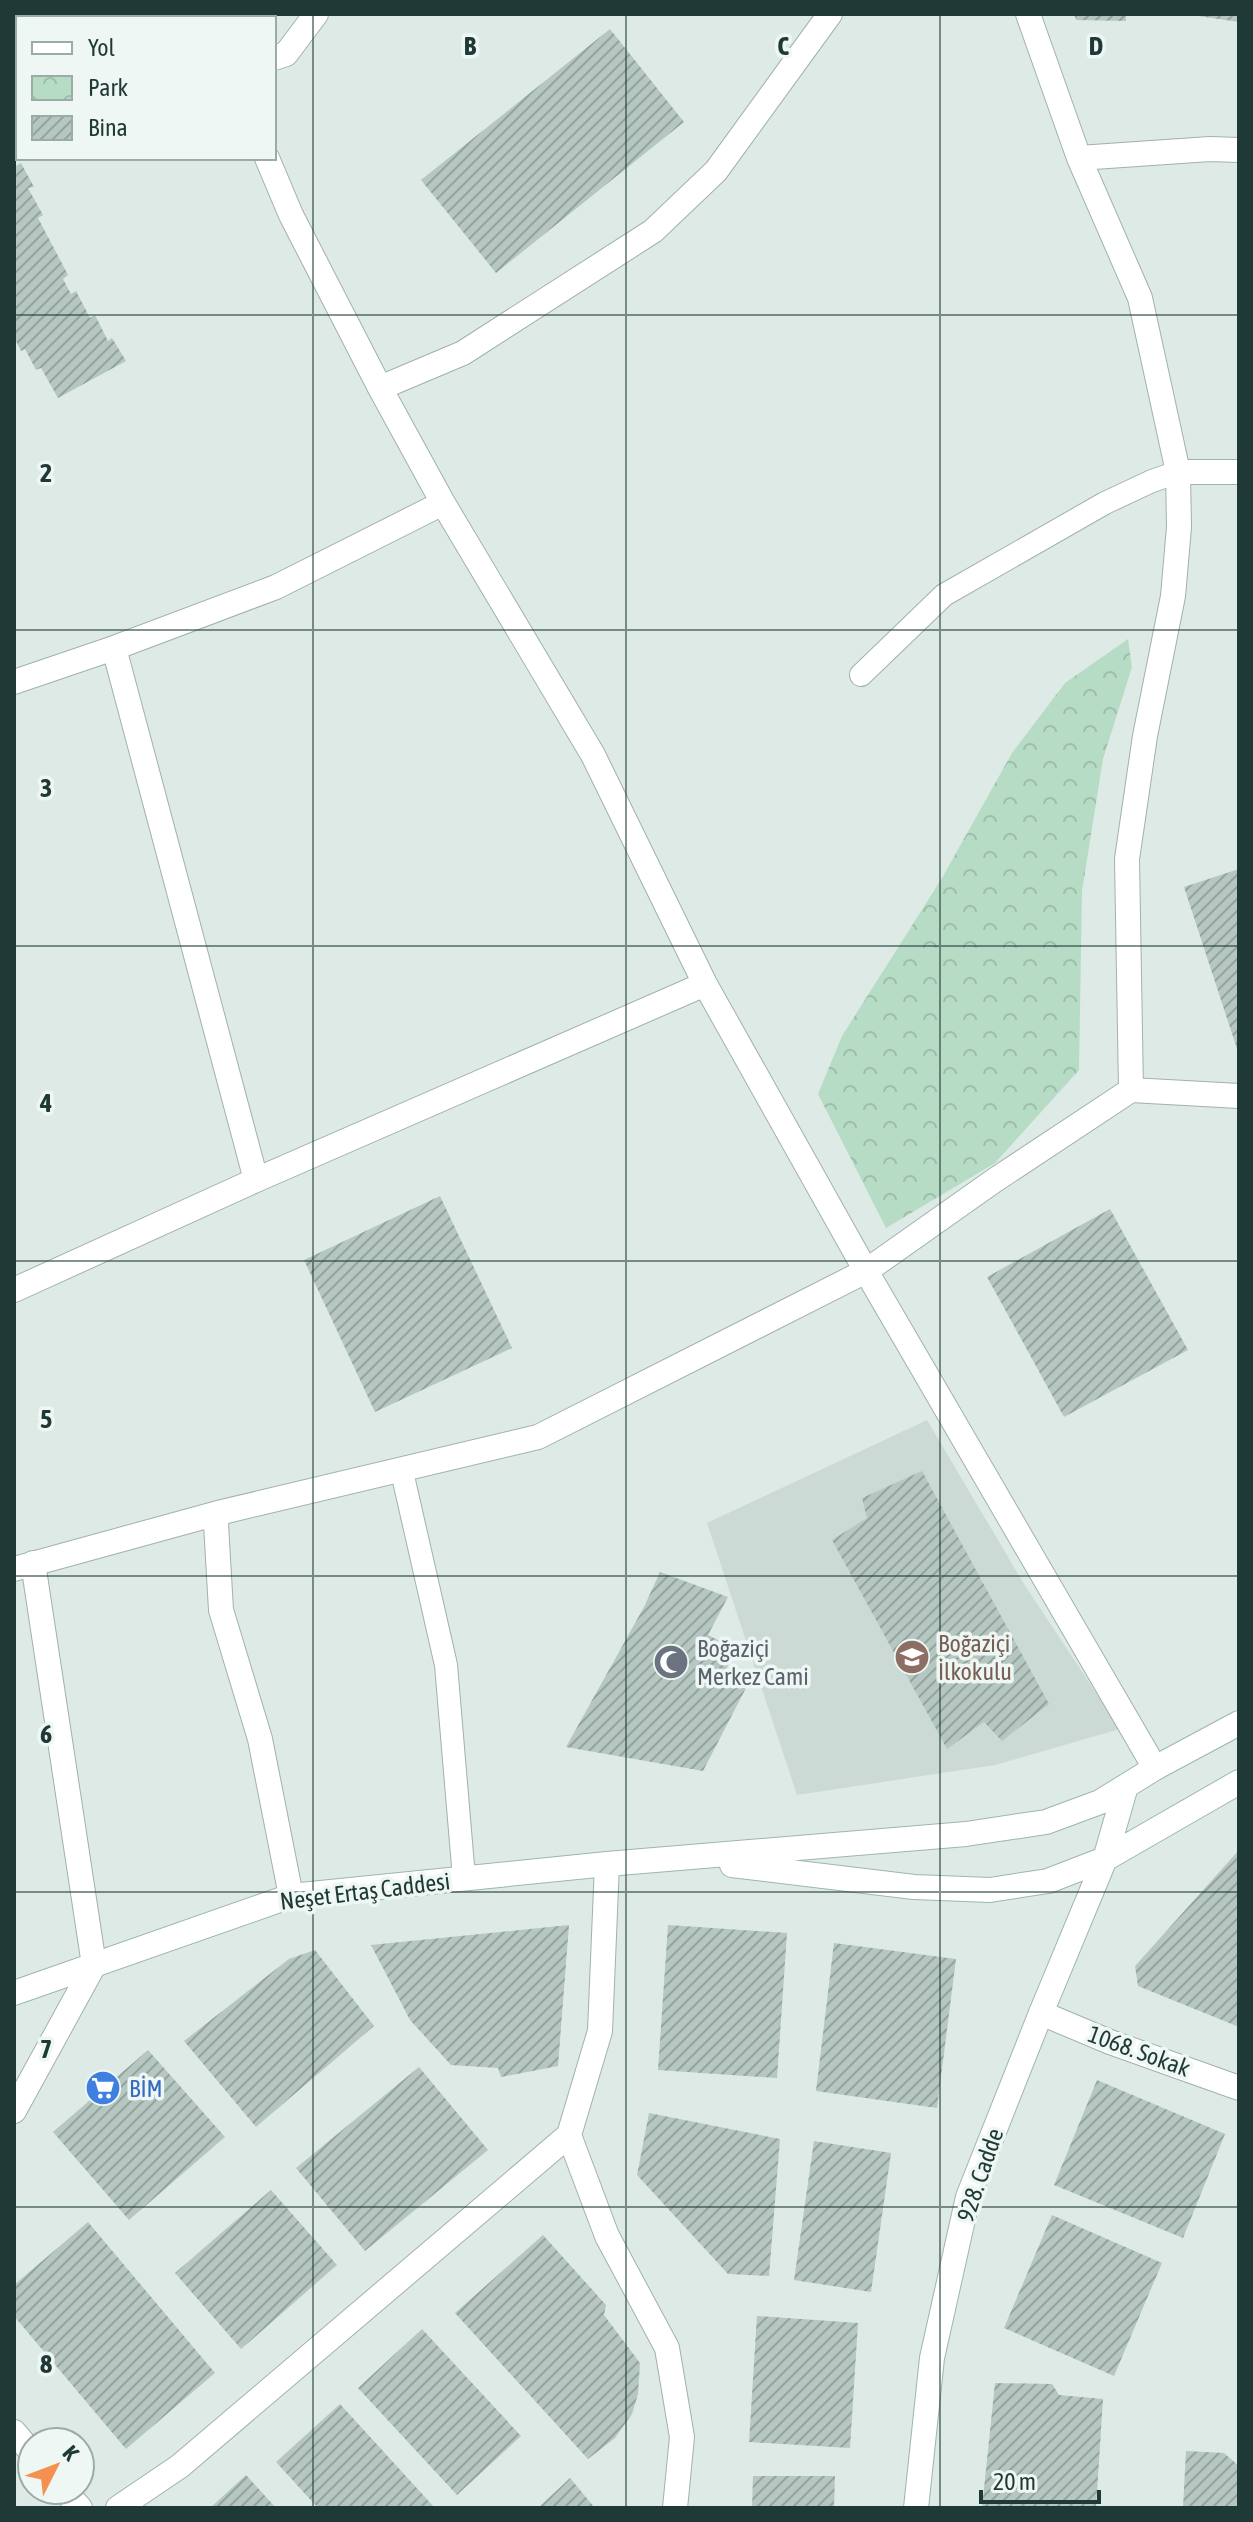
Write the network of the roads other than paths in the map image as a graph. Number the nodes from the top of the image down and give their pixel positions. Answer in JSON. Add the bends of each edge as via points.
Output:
{"nodes":[{"id":1,"x":316,"y":14,"type":"edge"},
{"id":2,"x":830,"y":14,"type":"edge"},
{"id":3,"x":1028,"y":14,"type":"edge"},
{"id":4,"x":276,"y":57,"type":"edge"},
{"id":5,"x":1239,"y":150,"type":"edge"},
{"id":6,"x":1079,"y":158,"type":"junction"},
{"id":7,"x":268,"y":160,"type":"edge"},
{"id":8,"x":380,"y":388,"type":"junction"},
{"id":9,"x":1178,"y":472,"type":"junction"},
{"id":10,"x":1239,"y":472,"type":"edge"},
{"id":11,"x":443,"y":503,"type":"junction"},
{"id":12,"x":114,"y":648,"type":"junction"},
{"id":13,"x":861,"y":675,"type":"dead end"},
{"id":14,"x":14,"y":683,"type":"edge"},
{"id":15,"x":705,"y":984,"type":"junction"},
{"id":16,"x":1131,"y":1090,"type":"junction"},
{"id":17,"x":1239,"y":1096,"type":"edge"},
{"id":18,"x":256,"y":1180,"type":"junction"},
{"id":19,"x":866,"y":1271,"type":"junction"},
{"id":20,"x":14,"y":1290,"type":"edge"},
{"id":21,"x":402,"y":1472,"type":"junction"},
{"id":22,"x":218,"y":1513,"type":"junction"},
{"id":23,"x":23,"y":1566,"type":"edge"},
{"id":24,"x":1239,"y":1723,"type":"edge"},
{"id":25,"x":1155,"y":1768,"type":"junction"},
{"id":26,"x":1239,"y":1782,"type":"edge"},
{"id":27,"x":1126,"y":1786,"type":"junction"},
{"id":28,"x":682,"y":1859,"type":"junction"},
{"id":29,"x":1105,"y":1859,"type":"junction"},
{"id":30,"x":607,"y":1864,"type":"junction"},
{"id":31,"x":464,"y":1878,"type":"junction"},
{"id":32,"x":291,"y":1896,"type":"junction"},
{"id":33,"x":94,"y":1965,"type":"junction"},
{"id":34,"x":14,"y":1993,"type":"edge"},
{"id":35,"x":1041,"y":2013,"type":"junction"},
{"id":36,"x":1239,"y":2088,"type":"edge"},
{"id":37,"x":14,"y":2111,"type":"edge"},
{"id":38,"x":569,"y":2135,"type":"junction"},
{"id":39,"x":118,"y":2508,"type":"edge"},
{"id":40,"x":675,"y":2508,"type":"edge"},
{"id":41,"x":916,"y":2508,"type":"edge"}],
"edges":[{"from":1,"to":4,"type":"street","via":[[286,54]]},
{"from":2,"to":8,"type":"street","via":[[716,171],[653,231],[463,353]]},
{"from":3,"to":6,"type":"street"},
{"from":5,"to":6,"type":"street"},
{"from":6,"to":9,"type":"street","via":[[1140,298]]},
{"from":7,"to":8,"type":"street"},
{"from":8,"to":11,"type":"street"},
{"from":9,"to":10,"type":"street"},
{"from":9,"to":13,"type":"lane","via":[[1105,503],[944,595]]},
{"from":9,"to":16,"type":"street","via":[[1173,596],[1127,859]]},
{"from":11,"to":12,"type":"street","via":[[276,587]]},
{"from":11,"to":15,"type":"street","via":[[593,755]]},
{"from":12,"to":14,"type":"street"},
{"from":12,"to":18,"type":"street"},
{"from":15,"to":18,"type":"street"},
{"from":15,"to":19,"type":"street"},
{"from":16,"to":17,"type":"street"},
{"from":16,"to":19,"type":"street"},
{"from":18,"to":20,"type":"street"},
{"from":19,"to":21,"type":"street","via":[[538,1437]]},
{"from":19,"to":25,"type":"street"},
{"from":21,"to":22,"type":"street"},
{"from":21,"to":31,"type":"lane","via":[[446,1665]]},
{"from":22,"to":23,"type":"street"},
{"from":22,"to":32,"type":"street","via":[[221,1610],[260,1739]]},
{"from":23,"to":33,"type":"street"},
{"from":24,"to":25,"type":"street","name":"Neşet Ertaş Caddesi"},
{"from":25,"to":27,"type":"street","name":"Neşet Ertaş Caddesi"},
{"from":26,"to":29,"type":"street","name":"Neşet Ertaş Caddesi"},
{"from":27,"to":28,"type":"street","name":"Neşet Ertaş Caddesi","via":[[1046,1822]]},
{"from":27,"to":29,"type":"street","name":"928. Cadde"},
{"from":28,"to":29,"type":"street","name":"Neşet Ertaş Caddesi","via":[[914,1887],[990,1890],[1048,1881]]},
{"from":28,"to":30,"type":"street","name":"Neşet Ertaş Caddesi"},
{"from":29,"to":35,"type":"street","name":"928. Cadde"},
{"from":30,"to":31,"type":"street","name":"Neşet Ertaş Caddesi"},
{"from":30,"to":38,"type":"street","via":[[600,2031]]},
{"from":31,"to":32,"type":"street","name":"Neşet Ertaş Caddesi"},
{"from":32,"to":33,"type":"street","name":"Neşet Ertaş Caddesi"},
{"from":33,"to":34,"type":"street","name":"Neşet Ertaş Caddesi"},
{"from":33,"to":37,"type":"street"},
{"from":35,"to":36,"type":"street","name":"1068. Sokak"},
{"from":35,"to":41,"type":"street","name":"928. Cadde","via":[[968,2197],[932,2358]]},
{"from":38,"to":39,"type":"street","via":[[180,2466]]},
{"from":38,"to":40,"type":"street","via":[[607,2236],[667,2348],[682,2437]]}]}
